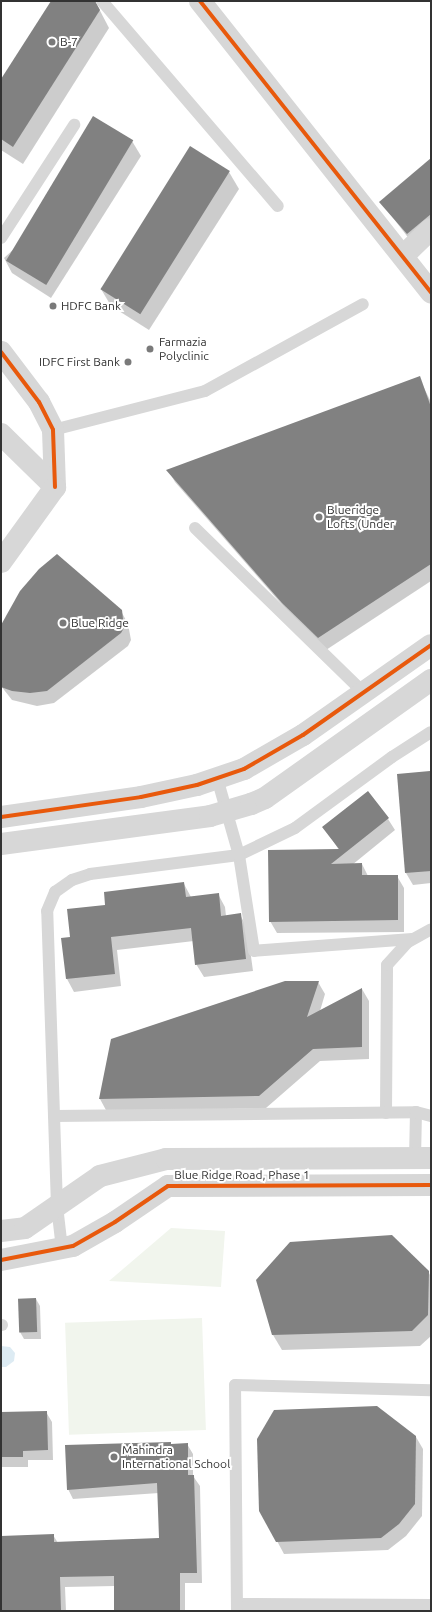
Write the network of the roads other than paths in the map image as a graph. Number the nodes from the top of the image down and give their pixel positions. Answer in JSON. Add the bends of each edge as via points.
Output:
{"nodes":[{"id":1,"x":102,"y":1,"type":"edge"},
{"id":2,"x":200,"y":1,"type":"edge"},
{"id":3,"x":74,"y":125,"type":"dead end"},
{"id":4,"x":278,"y":206,"type":"dead end"},
{"id":5,"x":431,"y":229,"type":"edge"},
{"id":6,"x":1,"y":238,"type":"edge"},
{"id":7,"x":403,"y":256,"type":"junction"},
{"id":8,"x":431,"y":292,"type":"edge"},
{"id":9,"x":363,"y":304,"type":"dead end"},
{"id":10,"x":1,"y":352,"type":"edge"},
{"id":11,"x":53,"y":430,"type":"junction"},
{"id":12,"x":1,"y":434,"type":"edge"},
{"id":13,"x":55,"y":487,"type":"junction"},
{"id":14,"x":195,"y":528,"type":"dead end"},
{"id":15,"x":1,"y":562,"type":"edge"},
{"id":16,"x":431,"y":645,"type":"edge"},
{"id":17,"x":431,"y":680,"type":"edge"},
{"id":18,"x":363,"y":692,"type":"junction"},
{"id":19,"x":431,"y":732,"type":"edge"},
{"id":20,"x":217,"y":778,"type":"junction"},
{"id":21,"x":226,"y":812,"type":"junction"},
{"id":22,"x":1,"y":816,"type":"edge"},
{"id":23,"x":1,"y":844,"type":"edge"},
{"id":24,"x":239,"y":855,"type":"junction"},
{"id":25,"x":431,"y":929,"type":"edge"},
{"id":26,"x":412,"y":939,"type":"junction"},
{"id":27,"x":386,"y":1112,"type":"junction"},
{"id":28,"x":416,"y":1112,"type":"junction"},
{"id":29,"x":54,"y":1116,"type":"junction"},
{"id":30,"x":431,"y":1116,"type":"edge"},
{"id":31,"x":423,"y":1158,"type":"edge"},
{"id":32,"x":431,"y":1185,"type":"edge"},
{"id":33,"x":57,"y":1206,"type":"junction"},
{"id":34,"x":1,"y":1232,"type":"edge"},
{"id":35,"x":62,"y":1249,"type":"junction"},
{"id":36,"x":1,"y":1260,"type":"edge"},
{"id":37,"x":431,"y":1390,"type":"edge"},
{"id":38,"x":431,"y":1605,"type":"edge"},
{"id":39,"x":238,"y":1608,"type":"edge"}],
"edges":[{"from":1,"to":4,"type":"lane"},
{"from":2,"to":7,"type":"street"},
{"from":3,"to":6,"type":"lane"},
{"from":5,"to":7,"type":"street"},
{"from":7,"to":8,"type":"street"},
{"from":9,"to":11,"type":"lane","via":[[205,391]]},
{"from":10,"to":11,"type":"street","via":[[39,402]]},
{"from":11,"to":13,"type":"street"},
{"from":12,"to":13,"type":"street"},
{"from":13,"to":15,"type":"street"},
{"from":14,"to":18,"type":"lane"},
{"from":16,"to":18,"type":"street"},
{"from":17,"to":21,"type":"street","via":[[265,798]]},
{"from":18,"to":20,"type":"street","via":[[269,757]]},
{"from":19,"to":24,"type":"lane","via":[[392,757],[295,828]]},
{"from":20,"to":21,"type":"lane"},
{"from":20,"to":22,"type":"street","via":[[117,801]]},
{"from":21,"to":23,"type":"street"},
{"from":21,"to":24,"type":"lane"},
{"from":24,"to":26,"type":"lane","via":[[254,951]]},
{"from":24,"to":29,"type":"lane","via":[[90,874],[72,880],[55,892],[47,911]]},
{"from":25,"to":26,"type":"lane"},
{"from":26,"to":27,"type":"lane","via":[[387,965]]},
{"from":27,"to":28,"type":"lane"},
{"from":27,"to":29,"type":"lane"},
{"from":28,"to":30,"type":"lane"},
{"from":28,"to":31,"type":"lane"},
{"from":29,"to":33,"type":"lane"},
{"from":31,"to":33,"type":"street","name":"Blue Ridge Road, Phase 1","via":[[166,1159],[100,1176]]},
{"from":32,"to":35,"type":"street","name":"Blue Ridge Road, Phase 1","via":[[168,1186],[109,1226]]},
{"from":33,"to":34,"type":"street","name":"Blue Ridge Road, Phase 1","via":[[25,1228]]},
{"from":33,"to":35,"type":"lane"},
{"from":35,"to":36,"type":"street","name":"Blue Ridge Road, Phase 1"},
{"from":37,"to":39,"type":"lane","via":[[235,1385]]},
{"from":38,"to":39,"type":"lane"}]}
